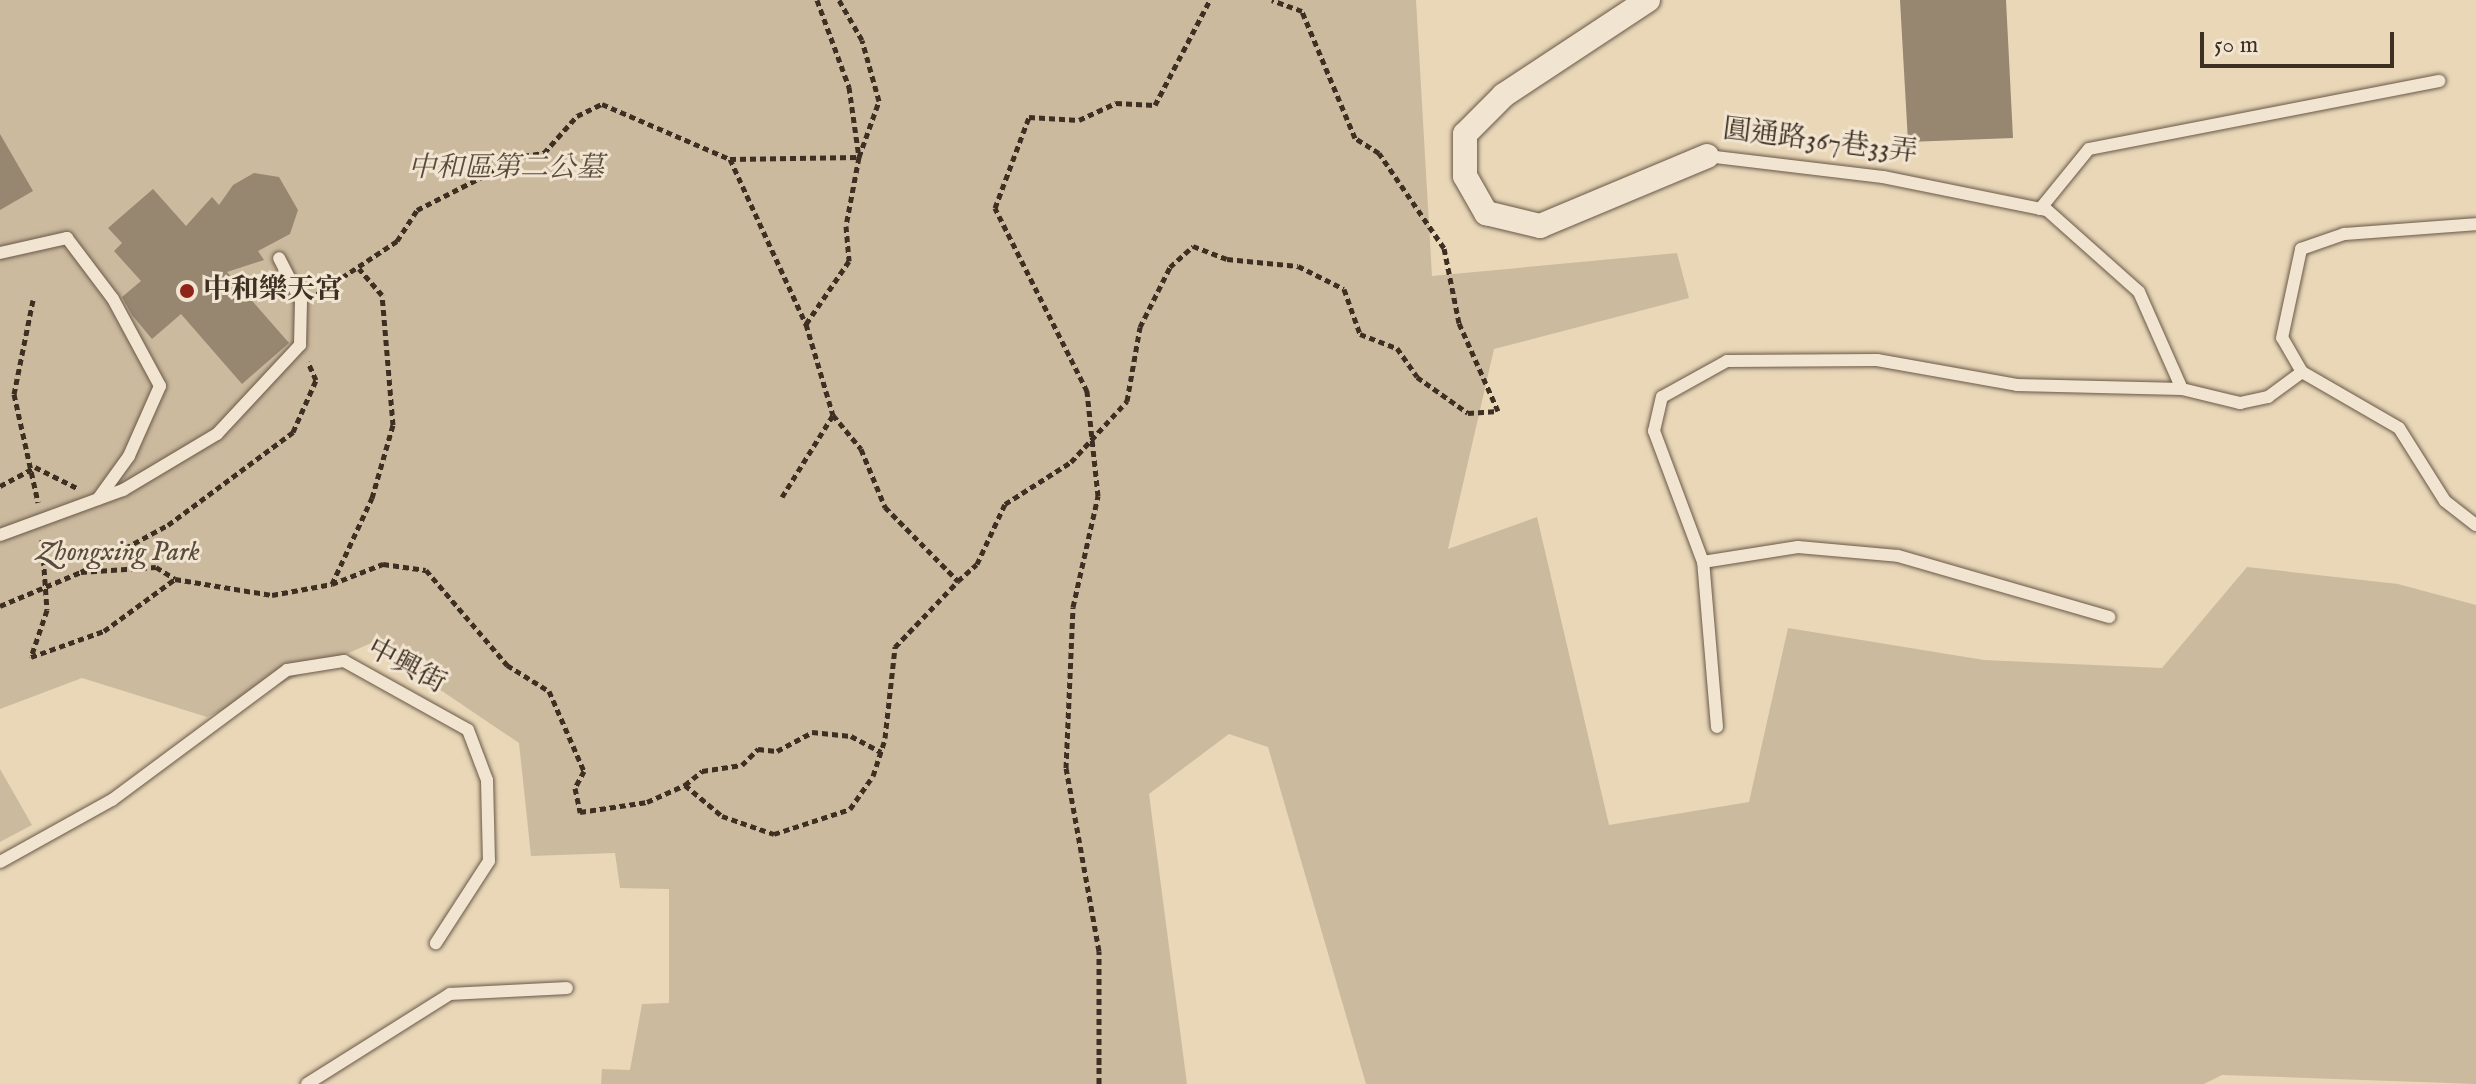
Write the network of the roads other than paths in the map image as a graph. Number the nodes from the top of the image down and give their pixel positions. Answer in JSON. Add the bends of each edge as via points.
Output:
{"nodes":[{"id":1,"x":1648,"y":0,"type":"edge"},
{"id":2,"x":2439,"y":81,"type":"dead end"},
{"id":3,"x":1707,"y":156,"type":"joint"},
{"id":4,"x":2040,"y":209,"type":"junction"},
{"id":5,"x":2476,"y":224,"type":"edge"},
{"id":6,"x":0,"y":253,"type":"edge"},
{"id":7,"x":279,"y":258,"type":"dead end"},
{"id":8,"x":2302,"y":372,"type":"junction"},
{"id":9,"x":2182,"y":389,"type":"junction"},
{"id":10,"x":98,"y":499,"type":"junction"},
{"id":11,"x":2476,"y":525,"type":"edge"},
{"id":12,"x":0,"y":535,"type":"edge"},
{"id":13,"x":1703,"y":562,"type":"junction"},
{"id":14,"x":2109,"y":617,"type":"dead end"},
{"id":15,"x":1717,"y":727,"type":"dead end"},
{"id":16,"x":0,"y":862,"type":"edge"},
{"id":17,"x":436,"y":943,"type":"dead end"},
{"id":18,"x":567,"y":988,"type":"dead end"},
{"id":19,"x":307,"y":1084,"type":"edge"}],
"edges":[{"from":1,"to":3,"type":"street","name":"圓通路367巷33弄","via":[[1494,105],[1465,134],[1465,176],[1486,213],[1540,226]]},
{"from":2,"to":4,"type":"lane","via":[[2089,149]]},
{"from":3,"to":4,"type":"lane","name":"圓通路367巷33弄","via":[[1883,177]]},
{"from":4,"to":9,"type":"lane","name":"圓通路367巷33弄","via":[[2139,292]]},
{"from":5,"to":8,"type":"lane","via":[[2344,234],[2301,249],[2282,338]]},
{"from":6,"to":10,"type":"lane","via":[[67,238],[126,319],[160,386],[129,456]]},
{"from":7,"to":10,"type":"lane","via":[[301,301],[300,345],[217,434],[169,467]]},
{"from":8,"to":9,"type":"lane","via":[[2268,397],[2240,403]]},
{"from":8,"to":11,"type":"lane","via":[[2399,428],[2445,501]]},
{"from":9,"to":13,"type":"lane","via":[[2017,385],[1877,360],[1727,361],[1662,397],[1654,431]]},
{"from":10,"to":12,"type":"lane"},
{"from":13,"to":14,"type":"lane","via":[[1798,547],[1898,556]]},
{"from":13,"to":15,"type":"lane"},
{"from":16,"to":17,"type":"lane","name":"中興街","via":[[112,800],[287,670],[344,661],[468,730],[487,780],[489,861]]},
{"from":18,"to":19,"type":"lane","via":[[450,994]]}]}
